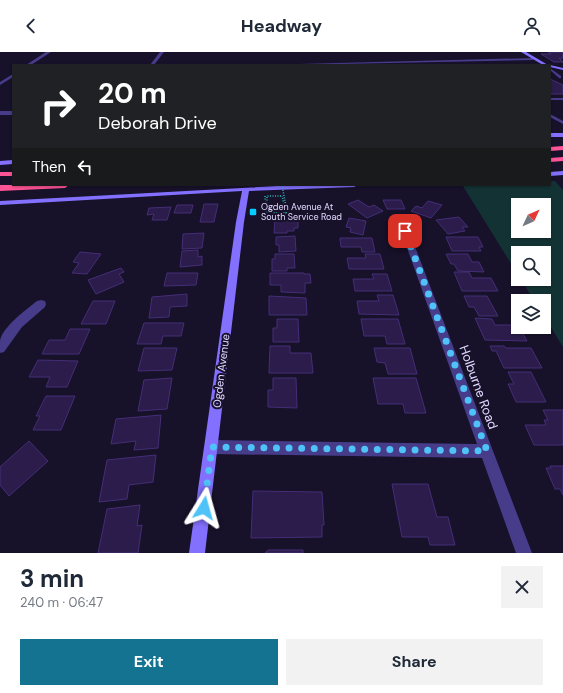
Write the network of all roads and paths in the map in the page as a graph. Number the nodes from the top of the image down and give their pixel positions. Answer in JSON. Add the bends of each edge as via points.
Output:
{"nodes":[{"id":1,"x":49,"y":52,"type":"edge"},
{"id":2,"x":162,"y":52,"type":"edge"},
{"id":3,"x":523,"y":52,"type":"edge"},
{"id":4,"x":533,"y":59,"type":"junction"},
{"id":5,"x":30,"y":64,"type":"edge"},
{"id":6,"x":153,"y":64,"type":"edge"},
{"id":7,"x":337,"y":64,"type":"edge"},
{"id":8,"x":544,"y":64,"type":"edge"},
{"id":9,"x":551,"y":69,"type":"edge"},
{"id":10,"x":12,"y":77,"type":"edge"},
{"id":11,"x":560,"y":77,"type":"dead end"},
{"id":12,"x":0,"y":84,"type":"edge"},
{"id":13,"x":551,"y":99,"type":"edge"},
{"id":14,"x":563,"y":99,"type":"edge"},
{"id":15,"x":12,"y":112,"type":"edge"},
{"id":16,"x":0,"y":113,"type":"edge"},
{"id":17,"x":551,"y":116,"type":"edge"},
{"id":18,"x":563,"y":123,"type":"edge"},
{"id":19,"x":551,"y":135,"type":"edge"},
{"id":20,"x":563,"y":135,"type":"edge"},
{"id":21,"x":563,"y":148,"type":"edge"},
{"id":22,"x":551,"y":149,"type":"edge"},
{"id":23,"x":563,"y":159,"type":"edge"},
{"id":24,"x":551,"y":160,"type":"edge"},
{"id":25,"x":12,"y":162,"type":"edge"},
{"id":26,"x":0,"y":163,"type":"edge"},
{"id":27,"x":0,"y":174,"type":"edge"},
{"id":28,"x":12,"y":174,"type":"edge"},
{"id":29,"x":551,"y":174,"type":"edge"},
{"id":30,"x":563,"y":174,"type":"edge"},
{"id":31,"x":43,"y":186,"type":"edge"},
{"id":32,"x":282,"y":186,"type":"edge"},
{"id":33,"x":332,"y":186,"type":"edge"},
{"id":34,"x":0,"y":188,"type":"edge"},
{"id":35,"x":246,"y":189,"type":"junction"},
{"id":36,"x":264,"y":189,"type":"junction"},
{"id":37,"x":0,"y":203,"type":"edge"},
{"id":38,"x":286,"y":212,"type":"edge"},
{"id":39,"x":286,"y":212,"type":"edge"},
{"id":40,"x":286,"y":212,"type":"edge"},
{"id":41,"x":286,"y":212,"type":"edge"},
{"id":42,"x":405,"y":231,"type":"dead end"},
{"id":43,"x":41,"y":304,"type":"dead end"},
{"id":44,"x":5,"y":332,"type":"edge"},
{"id":45,"x":0,"y":349,"type":"edge"},
{"id":46,"x":212,"y":447,"type":"junction"},
{"id":47,"x":487,"y":451,"type":"junction"},
{"id":48,"x":198,"y":553,"type":"edge"},
{"id":49,"x":524,"y":553,"type":"edge"}],
"edges":[{"from":1,"to":5,"type":"street"},
{"from":2,"to":6,"type":"street"},
{"from":3,"to":4,"type":"street"},
{"from":4,"to":7,"type":"street"},
{"from":4,"to":8,"type":"street"},
{"from":9,"to":11,"type":"lane"},
{"from":10,"to":12,"type":"street"},
{"from":13,"to":14,"type":"lane"},
{"from":15,"to":16,"type":"street"},
{"from":17,"to":18,"type":"lane"},
{"from":19,"to":20,"type":"street"},
{"from":21,"to":22,"type":"highway"},
{"from":23,"to":24,"type":"highway"},
{"from":25,"to":26,"type":"street"},
{"from":27,"to":28,"type":"highway"},
{"from":29,"to":30,"type":"street"},
{"from":31,"to":34,"type":"highway"},
{"from":32,"to":38,"type":"path","bridge":true},
{"from":33,"to":36,"type":"street"},
{"from":35,"to":36,"type":"street"},
{"from":35,"to":37,"type":"street"},
{"from":35,"to":46,"type":"street","name":"Ogden Avenue"},
{"from":36,"to":41,"type":"path","bridge":true,"via":[[266,214]]},
{"from":39,"to":40,"type":"path","bridge":true,"via":[[267,213],[267,196],[282,196]]},
{"from":42,"to":47,"type":"street","name":"Holburne Road"},
{"from":43,"to":44,"type":"street"},
{"from":44,"to":45,"type":"street"},
{"from":46,"to":47,"type":"street"},
{"from":46,"to":48,"type":"street","name":"Ogden Avenue"},
{"from":47,"to":49,"type":"street","name":"Holburne Road"}]}
